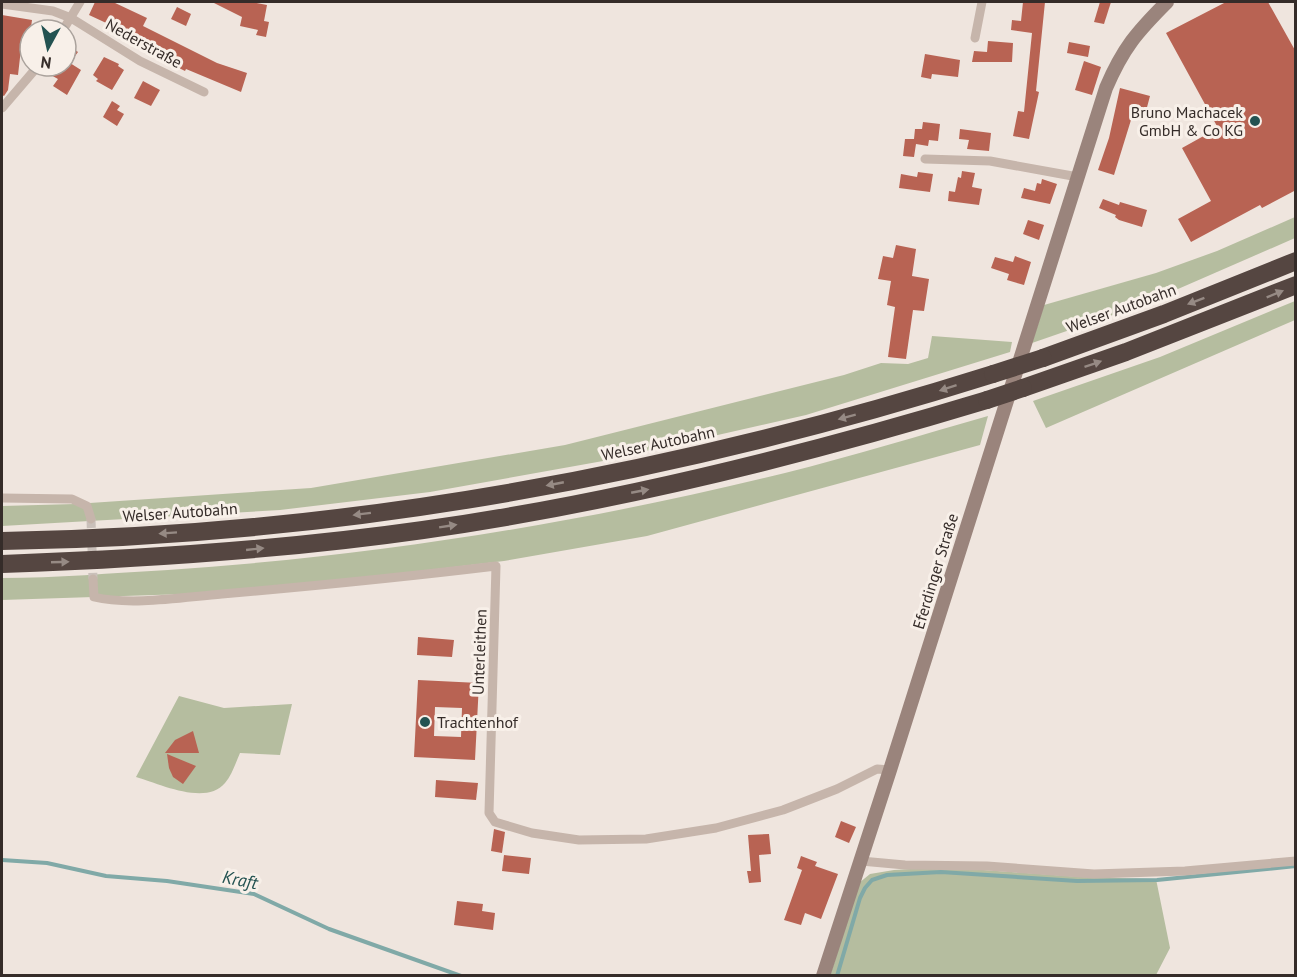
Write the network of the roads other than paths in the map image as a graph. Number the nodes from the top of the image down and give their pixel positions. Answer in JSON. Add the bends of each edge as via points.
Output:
{"nodes":[{"id":1,"x":80,"y":2,"type":"edge"},
{"id":2,"x":982,"y":2,"type":"edge"},
{"id":3,"x":1167,"y":2,"type":"edge"},
{"id":4,"x":2,"y":4,"type":"edge"},
{"id":5,"x":71,"y":18,"type":"joint"},
{"id":6,"x":78,"y":22,"type":"edge"},
{"id":7,"x":975,"y":38,"type":"dead end"},
{"id":8,"x":26,"y":78,"type":"edge"},
{"id":9,"x":204,"y":92,"type":"dead end"},
{"id":10,"x":5,"y":99,"type":"edge"},
{"id":11,"x":2,"y":108,"type":"edge"},
{"id":12,"x":925,"y":159,"type":"dead end"},
{"id":13,"x":1078,"y":177,"type":"junction"},
{"id":14,"x":1296,"y":260,"type":"edge"},
{"id":15,"x":1296,"y":285,"type":"edge"},
{"id":16,"x":2,"y":498,"type":"edge"},
{"id":17,"x":91,"y":519,"type":"tunnel mouth"},
{"id":18,"x":2,"y":541,"type":"edge"},
{"id":19,"x":2,"y":564,"type":"edge"},
{"id":20,"x":93,"y":579,"type":"tunnel mouth"},
{"id":21,"x":890,"y":770,"type":"junction"},
{"id":22,"x":861,"y":861,"type":"junction"},
{"id":23,"x":1296,"y":861,"type":"edge"},
{"id":24,"x":823,"y":975,"type":"edge"}],
"edges":[{"from":1,"to":5,"type":"street"},
{"from":2,"to":7,"type":"street"},
{"from":3,"to":13,"type":"main road","name":"Eferdinger Straße","via":[[1136,33],[1117,61]]},
{"from":4,"to":5,"type":"street","name":"Nederstraße","via":[[53,11]]},
{"from":6,"to":9,"type":"street","name":"Nederstraße","via":[[140,61]]},
{"from":8,"to":10,"type":"street"},
{"from":10,"to":11,"type":"street"},
{"from":12,"to":13,"type":"street","via":[[990,161]]},
{"from":13,"to":21,"type":"main road","name":"Eferdinger Straße"},
{"from":14,"to":18,"type":"highway","name":"Welser Autobahn","one_way":true,"bridge":true,"via":[[1043,358],[903,402],[730,448],[422,507],[217,530]]},
{"from":19,"to":15,"type":"highway","one_way":true,"bridge":true,"via":[[222,553],[423,530],[534,512],[759,465],[987,400],[1166,337]]},
{"from":16,"to":17,"type":"street","via":[[72,499],[87,506]]},
{"from":20,"to":21,"type":"street","name":"Unterleithen","via":[[94,597],[111,601],[369,582],[496,566],[489,813],[495,822],[532,833],[579,840],[645,839],[716,828],[783,810],[878,769]]},
{"from":21,"to":22,"type":"main road","name":"Eferdinger Straße"},
{"from":22,"to":23,"type":"street","via":[[1094,874]]},
{"from":22,"to":24,"type":"main road","name":"Eferdinger Straße"}]}
